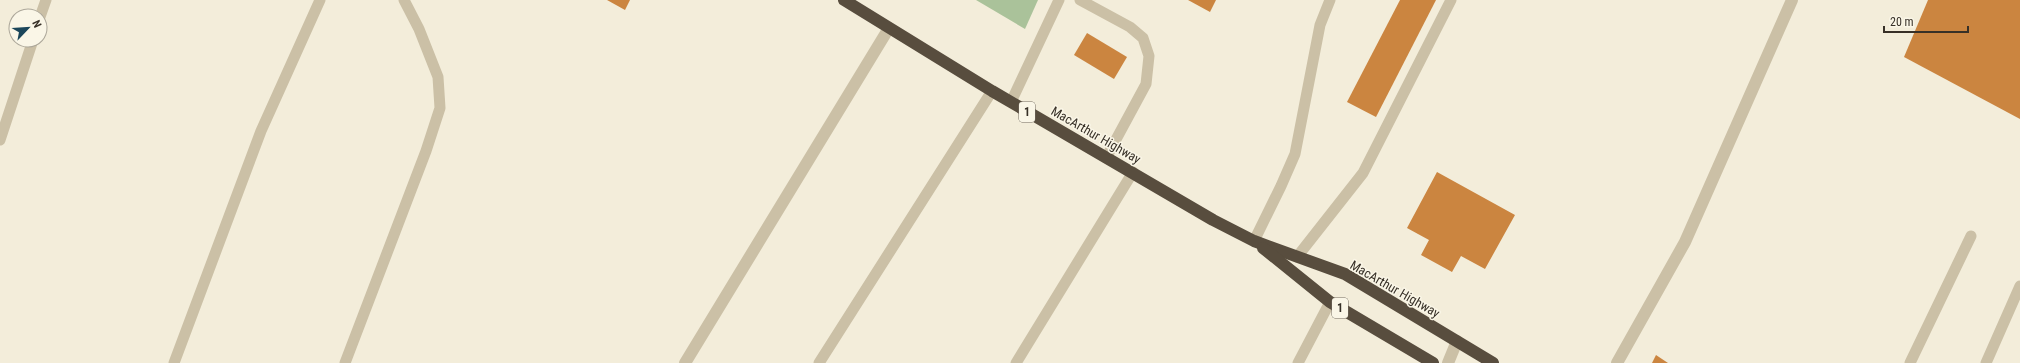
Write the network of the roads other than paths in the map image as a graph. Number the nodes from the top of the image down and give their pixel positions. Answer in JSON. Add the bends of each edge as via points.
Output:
{"nodes":[{"id":1,"x":320,"y":0,"type":"edge"},
{"id":2,"x":404,"y":0,"type":"edge"},
{"id":3,"x":1059,"y":0,"type":"edge"},
{"id":4,"x":1080,"y":0,"type":"edge"},
{"id":5,"x":1330,"y":0,"type":"edge"},
{"id":6,"x":1451,"y":0,"type":"edge"},
{"id":7,"x":1792,"y":0,"type":"edge"},
{"id":8,"x":848,"y":1,"type":"edge"},
{"id":9,"x":889,"y":28,"type":"junction"},
{"id":10,"x":30,"y":48,"type":"edge"},
{"id":11,"x":992,"y":91,"type":"junction"},
{"id":12,"x":1011,"y":102,"type":"junction"},
{"id":13,"x":0,"y":140,"type":"edge"},
{"id":14,"x":1106,"y":158,"type":"junction"},
{"id":15,"x":1133,"y":172,"type":"junction"},
{"id":16,"x":1971,"y":236,"type":"dead end"},
{"id":17,"x":1254,"y":241,"type":"junction"},
{"id":18,"x":1297,"y":257,"type":"junction"},
{"id":19,"x":2020,"y":286,"type":"edge"},
{"id":20,"x":1330,"y":302,"type":"junction"},
{"id":21,"x":1457,"y":341,"type":"junction"},
{"id":22,"x":174,"y":363,"type":"edge"},
{"id":23,"x":345,"y":363,"type":"edge"},
{"id":24,"x":685,"y":363,"type":"edge"},
{"id":25,"x":819,"y":363,"type":"edge"},
{"id":26,"x":1016,"y":363,"type":"edge"},
{"id":27,"x":1298,"y":363,"type":"edge"},
{"id":28,"x":1433,"y":363,"type":"edge"},
{"id":29,"x":1448,"y":363,"type":"edge"},
{"id":30,"x":1493,"y":363,"type":"edge"},
{"id":31,"x":1617,"y":363,"type":"edge"},
{"id":32,"x":1910,"y":363,"type":"edge"},
{"id":33,"x":1986,"y":363,"type":"edge"}],
"edges":[{"from":1,"to":22,"type":"lane","via":[[261,131]]},
{"from":2,"to":23,"type":"lane","via":[[419,29],[438,77],[440,108]]},
{"from":3,"to":12,"type":"lane"},
{"from":4,"to":14,"type":"lane","via":[[1130,27],[1143,38],[1150,56],[1146,84]]},
{"from":5,"to":17,"type":"lane","via":[[1320,25],[1294,154]]},
{"from":6,"to":18,"type":"lane","via":[[1363,173]]},
{"from":7,"to":31,"type":"street","via":[[1685,242]]},
{"from":8,"to":9,"type":"highway","name":"MacArthur Highway","number":"1"},
{"from":9,"to":11,"type":"highway","name":"MacArthur Highway","number":"1"},
{"from":9,"to":24,"type":"street"},
{"from":10,"to":13,"type":"lane"},
{"from":11,"to":12,"type":"highway","name":"MacArthur Highway","number":"1"},
{"from":11,"to":25,"type":"lane"},
{"from":12,"to":14,"type":"highway","name":"MacArthur Highway","number":"1"},
{"from":14,"to":15,"type":"highway","name":"MacArthur Highway","number":"1"},
{"from":15,"to":17,"type":"highway","name":"MacArthur Highway","number":"1","via":[[1213,220]]},
{"from":15,"to":26,"type":"lane"},
{"from":16,"to":32,"type":"lane"},
{"from":17,"to":18,"type":"highway","name":"MacArthur Highway","number":"1"},
{"from":17,"to":20,"type":"highway","name":"MacArthur Highway","number":"1"},
{"from":18,"to":21,"type":"highway","name":"MacArthur Highway","number":"1","via":[[1345,274]]},
{"from":19,"to":33,"type":"lane"},
{"from":20,"to":27,"type":"lane"},
{"from":20,"to":28,"type":"highway","name":"MacArthur Highway","number":"1"},
{"from":21,"to":29,"type":"street"},
{"from":21,"to":30,"type":"highway","name":"MacArthur Highway","number":"1"}]}
